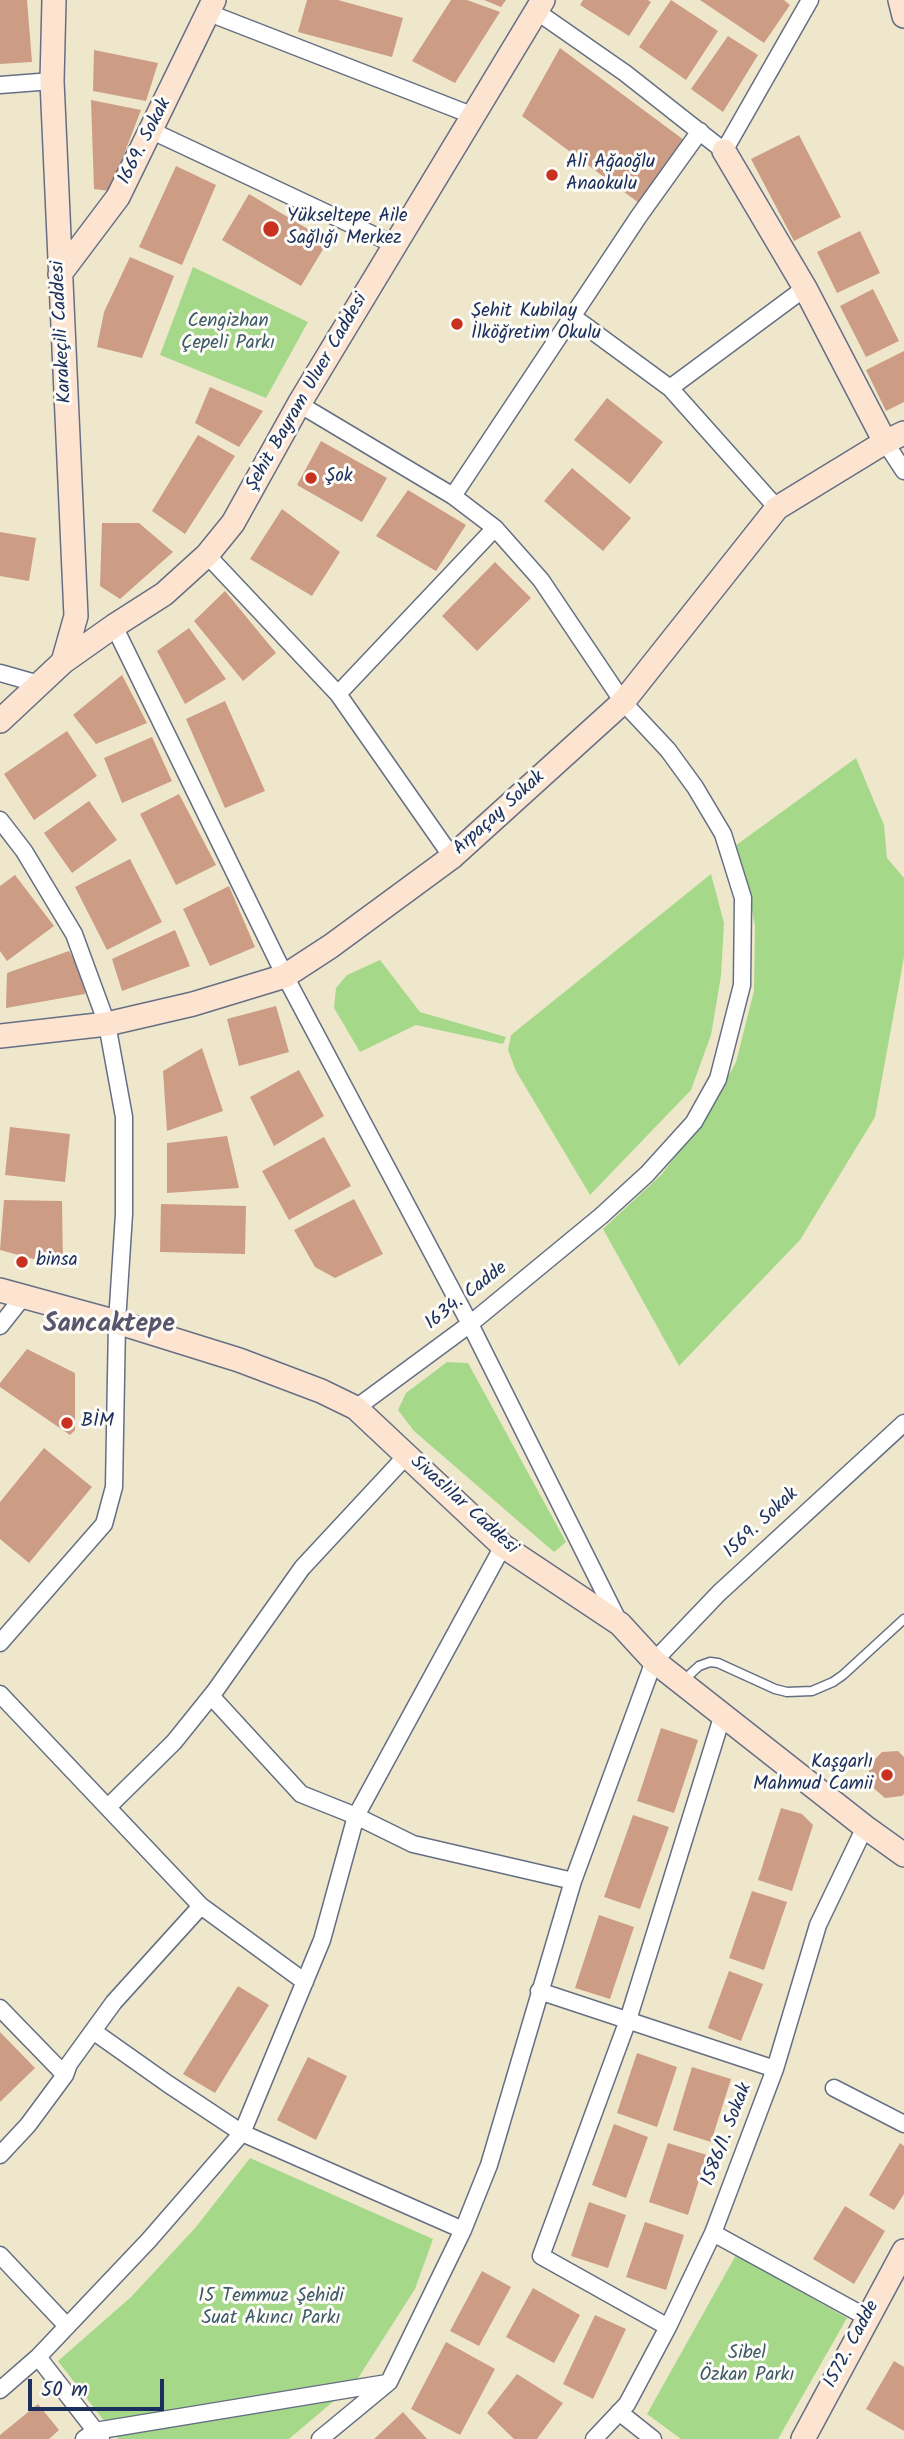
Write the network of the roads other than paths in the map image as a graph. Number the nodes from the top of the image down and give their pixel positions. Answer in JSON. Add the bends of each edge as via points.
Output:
{"nodes":[{"id":1,"x":54,"y":0,"type":"edge"},
{"id":2,"x":810,"y":0,"type":"edge"},
{"id":3,"x":900,"y":0,"type":"edge"},
{"id":4,"x":212,"y":6,"type":"edge"},
{"id":5,"x":540,"y":6,"type":"edge"},
{"id":6,"x":904,"y":16,"type":"edge"},
{"id":7,"x":52,"y":81,"type":"junction"},
{"id":8,"x":0,"y":85,"type":"edge"},
{"id":9,"x":474,"y":116,"type":"junction"},
{"id":10,"x":152,"y":131,"type":"junction"},
{"id":11,"x":700,"y":131,"type":"junction"},
{"id":12,"x":724,"y":151,"type":"junction"},
{"id":13,"x":395,"y":246,"type":"junction"},
{"id":14,"x":60,"y":274,"type":"junction"},
{"id":15,"x":805,"y":288,"type":"junction"},
{"id":16,"x":572,"y":316,"type":"junction"},
{"id":17,"x":670,"y":388,"type":"junction"},
{"id":18,"x":299,"y":404,"type":"junction"},
{"id":19,"x":895,"y":437,"type":"edge"},
{"id":20,"x":904,"y":471,"type":"edge"},
{"id":21,"x":453,"y":496,"type":"junction"},
{"id":22,"x":777,"y":508,"type":"junction"},
{"id":23,"x":495,"y":528,"type":"junction"},
{"id":24,"x":207,"y":555,"type":"junction"},
{"id":25,"x":114,"y":626,"type":"junction"},
{"id":26,"x":63,"y":662,"type":"junction"},
{"id":27,"x":0,"y":673,"type":"edge"},
{"id":28,"x":39,"y":684,"type":"junction"},
{"id":29,"x":338,"y":694,"type":"junction"},
{"id":30,"x":623,"y":702,"type":"junction"},
{"id":31,"x":0,"y":721,"type":"edge"},
{"id":32,"x":0,"y":820,"type":"edge"},
{"id":33,"x":452,"y":857,"type":"junction"},
{"id":34,"x":285,"y":976,"type":"junction"},
{"id":35,"x":107,"y":1024,"type":"junction"},
{"id":36,"x":0,"y":1036,"type":"edge"},
{"id":37,"x":0,"y":1290,"type":"edge"},
{"id":38,"x":23,"y":1297,"type":"junction"},
{"id":39,"x":117,"y":1322,"type":"junction"},
{"id":40,"x":470,"y":1324,"type":"junction"},
{"id":41,"x":0,"y":1326,"type":"edge"},
{"id":42,"x":356,"y":1408,"type":"junction"},
{"id":43,"x":904,"y":1423,"type":"edge"},
{"id":44,"x":407,"y":1455,"type":"junction"},
{"id":45,"x":503,"y":1546,"type":"junction"},
{"id":46,"x":904,"y":1619,"type":"edge"},
{"id":47,"x":620,"y":1624,"type":"junction"},
{"id":48,"x":0,"y":1643,"type":"edge"},
{"id":49,"x":654,"y":1661,"type":"junction"},
{"id":50,"x":681,"y":1682,"type":"junction"},
{"id":51,"x":0,"y":1694,"type":"edge"},
{"id":52,"x":211,"y":1696,"type":"junction"},
{"id":53,"x":723,"y":1714,"type":"junction"},
{"id":54,"x":108,"y":1807,"type":"junction"},
{"id":55,"x":356,"y":1816,"type":"junction"},
{"id":56,"x":864,"y":1827,"type":"junction"},
{"id":57,"x":904,"y":1855,"type":"edge"},
{"id":58,"x":573,"y":1881,"type":"junction"},
{"id":59,"x":201,"y":1906,"type":"junction"},
{"id":60,"x":305,"y":1982,"type":"junction"},
{"id":61,"x":539,"y":1991,"type":"junction"},
{"id":62,"x":0,"y":2008,"type":"edge"},
{"id":63,"x":628,"y":2021,"type":"junction"},
{"id":64,"x":93,"y":2031,"type":"junction"},
{"id":65,"x":775,"y":2069,"type":"junction"},
{"id":66,"x":65,"y":2075,"type":"junction"},
{"id":67,"x":834,"y":2088,"type":"dead end"},
{"id":68,"x":904,"y":2124,"type":"edge"},
{"id":69,"x":242,"y":2133,"type":"junction"},
{"id":70,"x":0,"y":2155,"type":"edge"},
{"id":71,"x":463,"y":2230,"type":"junction"},
{"id":72,"x":713,"y":2233,"type":"junction"},
{"id":73,"x":904,"y":2251,"type":"edge"},
{"id":74,"x":0,"y":2255,"type":"edge"},
{"id":75,"x":868,"y":2318,"type":"junction"},
{"id":76,"x":66,"y":2325,"type":"junction"},
{"id":77,"x":668,"y":2327,"type":"junction"},
{"id":78,"x":38,"y":2357,"type":"junction"},
{"id":79,"x":390,"y":2382,"type":"junction"},
{"id":80,"x":0,"y":2390,"type":"edge"},
{"id":81,"x":620,"y":2412,"type":"junction"},
{"id":82,"x":93,"y":2436,"type":"edge"},
{"id":83,"x":320,"y":2439,"type":"edge"},
{"id":84,"x":594,"y":2439,"type":"edge"},
{"id":85,"x":653,"y":2439,"type":"edge"},
{"id":86,"x":803,"y":2439,"type":"edge"}],
"edges":[{"from":1,"to":7,"type":"main road","name":"Karakeçili Caddesi"},
{"from":2,"to":12,"type":"street"},
{"from":3,"to":6,"type":"main road"},
{"from":4,"to":9,"type":"street"},
{"from":4,"to":10,"type":"main road","name":"1669. Sokak"},
{"from":5,"to":9,"type":"main road","name":"Şehit Bayram Uluer Caddesi"},
{"from":5,"to":11,"type":"street"},
{"from":7,"to":8,"type":"street"},
{"from":7,"to":14,"type":"main road","name":"Karakeçili Caddesi"},
{"from":9,"to":13,"type":"main road","name":"Şehit Bayram Uluer Caddesi"},
{"from":10,"to":13,"type":"street"},
{"from":10,"to":14,"type":"main road","name":"1669. Sokak","via":[[118,197]]},
{"from":11,"to":12,"type":"street"},
{"from":11,"to":16,"type":"street"},
{"from":12,"to":15,"type":"main road"},
{"from":13,"to":18,"type":"main road","name":"Şehit Bayram Uluer Caddesi"},
{"from":14,"to":26,"type":"main road","name":"Karakeçili Caddesi","via":[[76,615]]},
{"from":15,"to":17,"type":"street"},
{"from":15,"to":19,"type":"main road"},
{"from":16,"to":17,"type":"street"},
{"from":16,"to":21,"type":"street"},
{"from":17,"to":22,"type":"street"},
{"from":18,"to":21,"type":"street","name":"1634. Cadde"},
{"from":18,"to":24,"type":"main road","name":"Şehit Bayram Uluer Caddesi","via":[[233,523]]},
{"from":19,"to":20,"type":"street"},
{"from":19,"to":22,"type":"main road","name":"Arpaçay Sokak"},
{"from":21,"to":23,"type":"street","name":"1634. Cadde"},
{"from":22,"to":30,"type":"main road","name":"Arpaçay Sokak"},
{"from":23,"to":29,"type":"street"},
{"from":23,"to":30,"type":"street","name":"1634. Cadde","via":[[541,580]]},
{"from":24,"to":25,"type":"main road","name":"Şehit Bayram Uluer Caddesi","via":[[164,594]]},
{"from":24,"to":29,"type":"street"},
{"from":25,"to":26,"type":"main road","name":"Şehit Bayram Uluer Caddesi"},
{"from":25,"to":34,"type":"street"},
{"from":26,"to":28,"type":"main road","name":"Şehit Bayram Uluer Caddesi"},
{"from":27,"to":28,"type":"street"},
{"from":28,"to":31,"type":"main road","name":"Şehit Bayram Uluer Caddesi"},
{"from":29,"to":33,"type":"street"},
{"from":30,"to":33,"type":"main road","name":"Arpaçay Sokak"},
{"from":30,"to":40,"type":"street","name":"1634. Cadde","via":[[668,750],[723,834],[743,898],[742,985],[718,1079],[694,1122],[601,1216]]},
{"from":32,"to":35,"type":"street","via":[[74,934]]},
{"from":33,"to":34,"type":"main road","name":"Arpaçay Sokak"},
{"from":34,"to":35,"type":"main road","name":"Arpaçay Sokak"},
{"from":34,"to":40,"type":"street"},
{"from":35,"to":36,"type":"main road","name":"Arpaçay Sokak"},
{"from":35,"to":39,"type":"street","via":[[124,1117]]},
{"from":37,"to":38,"type":"main road","name":"Sivaslılar Caddesi"},
{"from":38,"to":39,"type":"main road","name":"Sivaslılar Caddesi"},
{"from":38,"to":41,"type":"street"},
{"from":39,"to":42,"type":"main road","name":"Sivaslılar Caddesi","via":[[239,1360]]},
{"from":39,"to":48,"type":"street","via":[[114,1487],[104,1524]]},
{"from":40,"to":42,"type":"street","name":"1634. Cadde"},
{"from":40,"to":47,"type":"street"},
{"from":42,"to":44,"type":"main road","name":"Sivaslılar Caddesi"},
{"from":43,"to":49,"type":"street","name":"1569. Sokak","via":[[719,1593]]},
{"from":44,"to":45,"type":"main road","name":"Sivaslılar Caddesi"},
{"from":44,"to":52,"type":"street","via":[[302,1568]]},
{"from":45,"to":47,"type":"main road","name":"Sivaslılar Caddesi"},
{"from":45,"to":55,"type":"street"},
{"from":46,"to":50,"type":"lane","via":[[843,1675],[812,1691],[775,1689],[710,1662]]},
{"from":47,"to":49,"type":"main road","name":"Sivaslılar Caddesi"},
{"from":49,"to":50,"type":"main road","name":"Sivaslılar Caddesi"},
{"from":49,"to":58,"type":"street"},
{"from":50,"to":53,"type":"main road","name":"Sivaslılar Caddesi"},
{"from":51,"to":54,"type":"street"},
{"from":52,"to":54,"type":"street","via":[[174,1742]]},
{"from":52,"to":55,"type":"street","via":[[301,1794]]},
{"from":53,"to":56,"type":"main road","name":"Sivaslılar Caddesi"},
{"from":53,"to":63,"type":"street"},
{"from":54,"to":59,"type":"street"},
{"from":55,"to":58,"type":"street","via":[[413,1844]]},
{"from":55,"to":60,"type":"street","via":[[322,1940]]},
{"from":56,"to":57,"type":"main road","name":"Sivaslılar Caddesi"},
{"from":56,"to":65,"type":"street","name":"1586/1. Sokak","via":[[818,1925]]},
{"from":58,"to":61,"type":"street"},
{"from":59,"to":60,"type":"street"},
{"from":59,"to":64,"type":"street"},
{"from":60,"to":69,"type":"street"},
{"from":61,"to":63,"type":"street"},
{"from":61,"to":71,"type":"street","via":[[489,2165]]},
{"from":62,"to":66,"type":"street"},
{"from":63,"to":65,"type":"street"},
{"from":63,"to":77,"type":"street","via":[[541,2256]]},
{"from":64,"to":66,"type":"street"},
{"from":64,"to":69,"type":"street"},
{"from":65,"to":72,"type":"street","name":"1586/1. Sokak"},
{"from":66,"to":70,"type":"street"},
{"from":67,"to":68,"type":"street"},
{"from":69,"to":71,"type":"street"},
{"from":69,"to":76,"type":"street"},
{"from":71,"to":79,"type":"street"},
{"from":72,"to":75,"type":"street"},
{"from":72,"to":77,"type":"street","name":"1586/1. Sokak"},
{"from":73,"to":75,"type":"main road","name":"1572. Cadde"},
{"from":74,"to":76,"type":"street"},
{"from":75,"to":86,"type":"main road","name":"1572. Cadde"},
{"from":76,"to":78,"type":"street"},
{"from":77,"to":81,"type":"street","name":"1586/1. Sokak"},
{"from":78,"to":80,"type":"street"},
{"from":78,"to":82,"type":"street"},
{"from":79,"to":82,"type":"street"},
{"from":79,"to":83,"type":"street"},
{"from":81,"to":84,"type":"street","name":"1586/1. Sokak"},
{"from":81,"to":85,"type":"street"}]}
